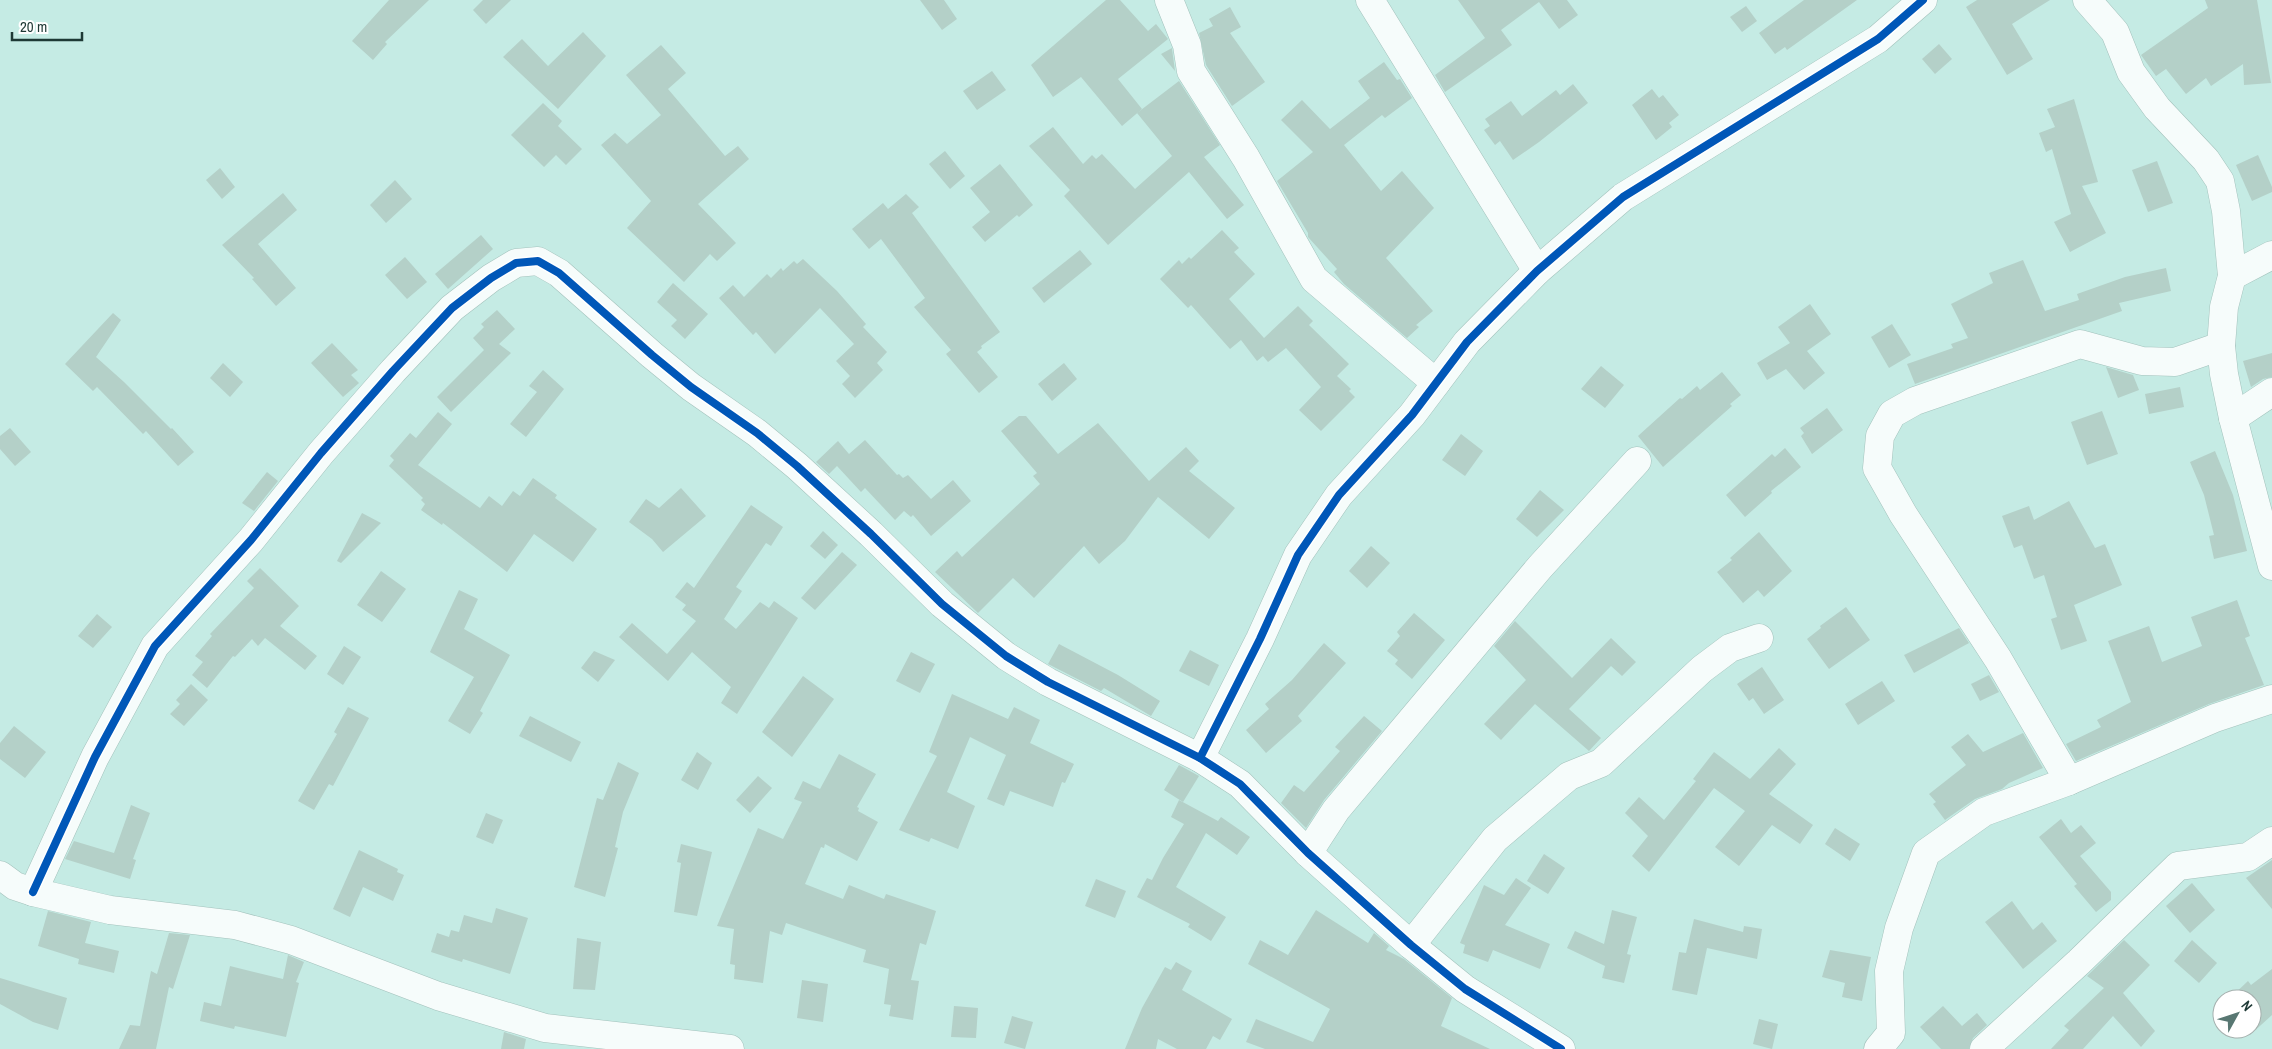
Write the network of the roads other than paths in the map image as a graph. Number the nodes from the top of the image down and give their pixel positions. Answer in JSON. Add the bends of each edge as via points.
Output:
{"nodes":[{"id":1,"x":1169,"y":0,"type":"edge"},
{"id":2,"x":1370,"y":0,"type":"edge"},
{"id":3,"x":1923,"y":0,"type":"edge"},
{"id":4,"x":2087,"y":0,"type":"edge"},
{"id":5,"x":2272,"y":255,"type":"edge"},
{"id":6,"x":1537,"y":271,"type":"junction"},
{"id":7,"x":2232,"y":276,"type":"junction"},
{"id":8,"x":2221,"y":346,"type":"junction"},
{"id":9,"x":1436,"y":383,"type":"junction"},
{"id":10,"x":2272,"y":392,"type":"edge"},
{"id":11,"x":2233,"y":418,"type":"junction"},
{"id":12,"x":1637,"y":461,"type":"dead end"},
{"id":13,"x":2272,"y":566,"type":"edge"},
{"id":14,"x":1759,"y":638,"type":"dead end"},
{"id":15,"x":2272,"y":699,"type":"edge"},
{"id":16,"x":1200,"y":758,"type":"junction"},
{"id":17,"x":2069,"y":781,"type":"junction"},
{"id":18,"x":2272,"y":841,"type":"edge"},
{"id":19,"x":1308,"y":853,"type":"junction"},
{"id":20,"x":0,"y":876,"type":"edge"},
{"id":21,"x":33,"y":892,"type":"junction"},
{"id":22,"x":1411,"y":945,"type":"junction"},
{"id":23,"x":730,"y":1049,"type":"edge"},
{"id":24,"x":1561,"y":1049,"type":"edge"},
{"id":25,"x":1878,"y":1049,"type":"edge"},
{"id":26,"x":1984,"y":1049,"type":"edge"}],
"edges":[{"from":1,"to":9,"type":"street","via":[[1187,45],[1191,71],[1246,158],[1314,279]]},
{"from":2,"to":6,"type":"street"},
{"from":3,"to":6,"type":"street","via":[[1878,39],[1623,197]]},
{"from":4,"to":7,"type":"street","via":[[2114,32],[2131,72],[2157,108],[2206,160],[2220,181]]},
{"from":5,"to":7,"type":"street"},
{"from":6,"to":9,"type":"street","via":[[1467,342]]},
{"from":7,"to":8,"type":"street","via":[[2224,307]]},
{"from":8,"to":11,"type":"street"},
{"from":8,"to":17,"type":"street","via":[[2175,362],[2142,361],[2080,344],[1915,401],[1892,414],[1880,436],[1877,468],[1998,659]]},
{"from":9,"to":16,"type":"street","via":[[1412,415],[1339,494],[1298,555]]},
{"from":10,"to":11,"type":"street"},
{"from":11,"to":13,"type":"street"},
{"from":12,"to":19,"type":"street","via":[[1540,567],[1381,756],[1336,810]]},
{"from":14,"to":22,"type":"street","via":[[1730,648],[1601,762],[1569,776],[1495,839]]},
{"from":15,"to":17,"type":"street","via":[[2215,718]]},
{"from":16,"to":19,"type":"street","via":[[1240,784]]},
{"from":16,"to":21,"type":"street","via":[[1048,682],[1006,656],[942,604],[871,534],[758,433],[652,355],[559,273],[538,261],[516,262],[452,308],[321,453],[251,540],[155,646],[95,757]]},
{"from":17,"to":25,"type":"street","via":[[1984,812],[1926,853],[1889,971],[1890,1032]]},
{"from":18,"to":26,"type":"street","via":[[2248,857],[2178,866]]},
{"from":19,"to":22,"type":"street"},
{"from":20,"to":21,"type":"street"},
{"from":21,"to":23,"type":"street","via":[[110,910],[235,924],[290,940],[438,996],[544,1028]]},
{"from":22,"to":24,"type":"street","via":[[1465,989]]}]}
